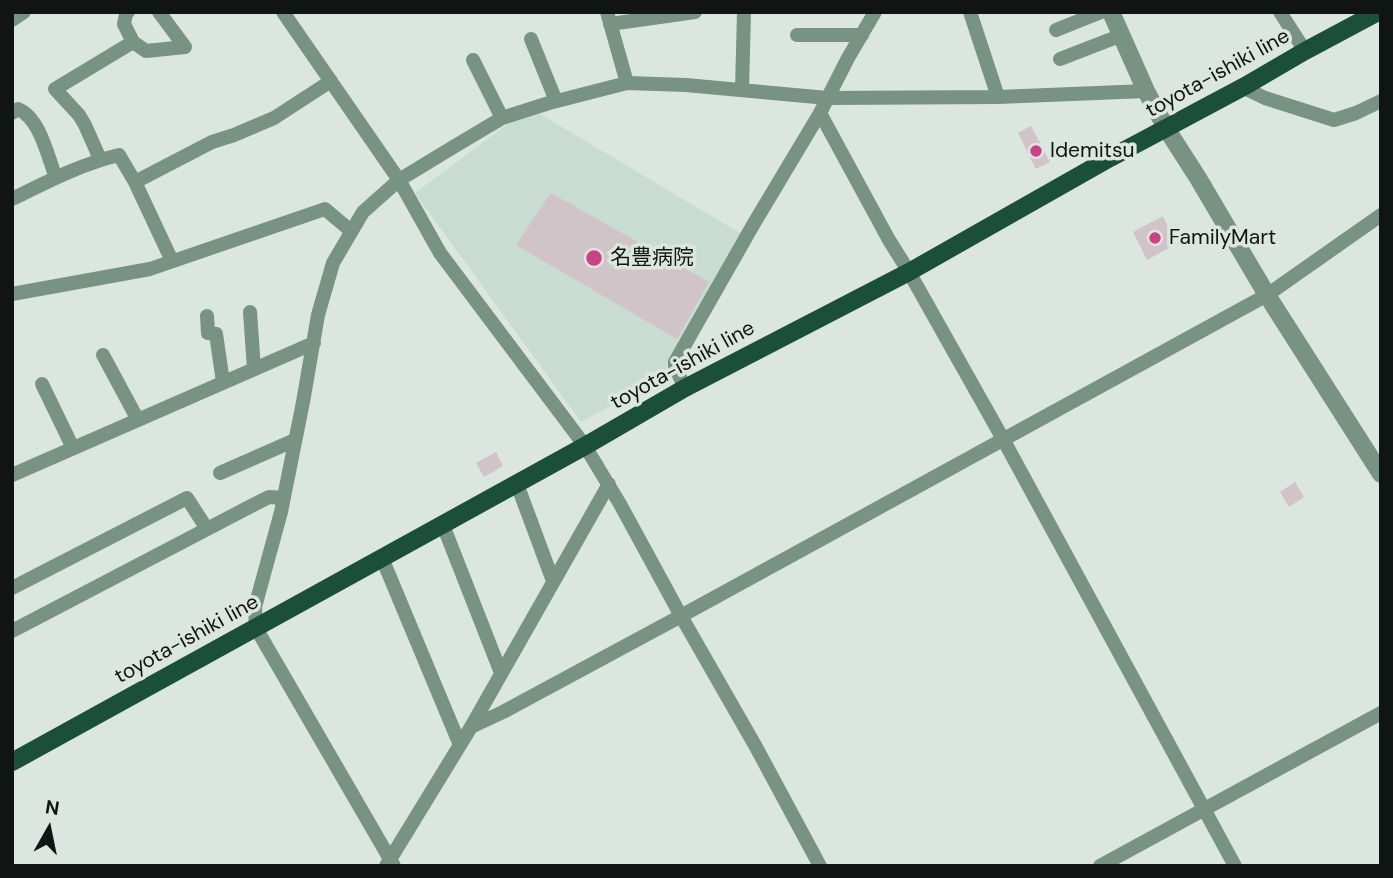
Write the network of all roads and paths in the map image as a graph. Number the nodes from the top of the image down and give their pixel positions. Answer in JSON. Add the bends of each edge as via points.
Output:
{"nodes":[{"id":1,"x":24,"y":12,"type":"edge"},
{"id":2,"x":128,"y":12,"type":"edge"},
{"id":3,"x":159,"y":12,"type":"edge"},
{"id":4,"x":283,"y":12,"type":"edge"},
{"id":5,"x":695,"y":12,"type":"edge"},
{"id":6,"x":744,"y":12,"type":"edge"},
{"id":7,"x":875,"y":12,"type":"edge"},
{"id":8,"x":970,"y":12,"type":"edge"},
{"id":9,"x":1101,"y":12,"type":"edge"},
{"id":10,"x":1111,"y":12,"type":"edge"},
{"id":11,"x":1280,"y":12,"type":"edge"},
{"id":12,"x":1378,"y":12,"type":"edge"},
{"id":13,"x":657,"y":15,"type":"edge"},
{"id":14,"x":608,"y":18,"type":"edge"},
{"id":15,"x":12,"y":20,"type":"edge"},
{"id":16,"x":1056,"y":30,"type":"dead end"},
{"id":17,"x":797,"y":35,"type":"dead end"},
{"id":18,"x":862,"y":35,"type":"junction"},
{"id":19,"x":1122,"y":35,"type":"junction"},
{"id":20,"x":531,"y":39,"type":"dead end"},
{"id":21,"x":133,"y":42,"type":"junction"},
{"id":22,"x":1305,"y":51,"type":"junction"},
{"id":23,"x":1060,"y":59,"type":"dead end"},
{"id":24,"x":473,"y":60,"type":"dead end"},
{"id":25,"x":331,"y":81,"type":"junction"},
{"id":26,"x":627,"y":83,"type":"junction"},
{"id":27,"x":1242,"y":87,"type":"junction"},
{"id":28,"x":742,"y":90,"type":"junction"},
{"id":29,"x":1146,"y":91,"type":"junction"},
{"id":30,"x":998,"y":97,"type":"junction"},
{"id":31,"x":827,"y":98,"type":"junction"},
{"id":32,"x":556,"y":101,"type":"junction"},
{"id":33,"x":1381,"y":101,"type":"edge"},
{"id":34,"x":12,"y":113,"type":"edge"},
{"id":35,"x":820,"y":113,"type":"junction"},
{"id":36,"x":502,"y":118,"type":"junction"},
{"id":37,"x":1167,"y":128,"type":"junction"},
{"id":38,"x":100,"y":159,"type":"junction"},
{"id":39,"x":56,"y":177,"type":"junction"},
{"id":40,"x":400,"y":180,"type":"junction"},
{"id":41,"x":135,"y":182,"type":"junction"},
{"id":42,"x":12,"y":199,"type":"edge"},
{"id":43,"x":1381,"y":215,"type":"edge"},
{"id":44,"x":351,"y":231,"type":"junction"},
{"id":45,"x":172,"y":261,"type":"junction"},
{"id":46,"x":909,"y":272,"type":"junction"},
{"id":47,"x":12,"y":294,"type":"edge"},
{"id":48,"x":1267,"y":295,"type":"junction"},
{"id":49,"x":250,"y":313,"type":"dead end"},
{"id":50,"x":207,"y":316,"type":"dead end"},
{"id":51,"x":314,"y":343,"type":"junction"},
{"id":52,"x":103,"y":355,"type":"dead end"},
{"id":53,"x":254,"y":369,"type":"junction"},
{"id":54,"x":223,"y":382,"type":"junction"},
{"id":55,"x":42,"y":384,"type":"dead end"},
{"id":56,"x":685,"y":388,"type":"junction"},
{"id":57,"x":138,"y":420,"type":"junction"},
{"id":58,"x":1003,"y":439,"type":"junction"},
{"id":59,"x":295,"y":440,"type":"junction"},
{"id":60,"x":585,"y":446,"type":"junction"},
{"id":61,"x":73,"y":448,"type":"junction"},
{"id":62,"x":220,"y":473,"type":"dead end"},
{"id":63,"x":1381,"y":474,"type":"edge"},
{"id":64,"x":12,"y":475,"type":"edge"},
{"id":65,"x":516,"y":484,"type":"junction"},
{"id":66,"x":609,"y":484,"type":"junction"},
{"id":67,"x":284,"y":498,"type":"junction"},
{"id":68,"x":443,"y":525,"type":"junction"},
{"id":69,"x":207,"y":529,"type":"junction"},
{"id":70,"x":382,"y":558,"type":"junction"},
{"id":71,"x":553,"y":581,"type":"junction"},
{"id":72,"x":12,"y":588,"type":"edge"},
{"id":73,"x":681,"y":617,"type":"junction"},
{"id":74,"x":256,"y":628,"type":"junction"},
{"id":75,"x":12,"y":631,"type":"edge"},
{"id":76,"x":501,"y":673,"type":"junction"},
{"id":77,"x":1381,"y":713,"type":"edge"},
{"id":78,"x":471,"y":727,"type":"junction"},
{"id":79,"x":460,"y":745,"type":"junction"},
{"id":80,"x":12,"y":762,"type":"edge"},
{"id":81,"x":1203,"y":808,"type":"junction"},
{"id":82,"x":390,"y":864,"type":"edge"},
{"id":83,"x":820,"y":866,"type":"edge"},
{"id":84,"x":1100,"y":866,"type":"edge"},
{"id":85,"x":1235,"y":866,"type":"edge"}],
"edges":[{"from":1,"to":15,"type":"street"},
{"from":2,"to":21,"type":"street","via":[[124,24]]},
{"from":3,"to":21,"type":"street","via":[[185,47],[146,51]]},
{"from":4,"to":25,"type":"street"},
{"from":5,"to":13,"type":"street"},
{"from":6,"to":28,"type":"street"},
{"from":7,"to":18,"type":"street"},
{"from":8,"to":30,"type":"street"},
{"from":9,"to":16,"type":"street"},
{"from":10,"to":19,"type":"street"},
{"from":11,"to":22,"type":"street"},
{"from":12,"to":22,"type":"main road","name":"toyota-ishiki line"},
{"from":13,"to":14,"type":"street"},
{"from":14,"to":26,"type":"street"},
{"from":17,"to":18,"type":"street"},
{"from":18,"to":31,"type":"street"},
{"from":19,"to":23,"type":"street"},
{"from":19,"to":29,"type":"street"},
{"from":20,"to":32,"type":"street"},
{"from":21,"to":38,"type":"street","via":[[55,89],[79,115]]},
{"from":22,"to":27,"type":"main road","name":"toyota-ishiki line"},
{"from":24,"to":36,"type":"street"},
{"from":25,"to":40,"type":"street"},
{"from":25,"to":41,"type":"street","via":[[274,118],[212,142]]},
{"from":26,"to":28,"type":"street"},
{"from":26,"to":32,"type":"street"},
{"from":27,"to":33,"type":"street","via":[[1334,120]]},
{"from":27,"to":37,"type":"main road","name":"toyota-ishiki line"},
{"from":28,"to":31,"type":"street"},
{"from":29,"to":30,"type":"street"},
{"from":29,"to":37,"type":"street"},
{"from":30,"to":31,"type":"street"},
{"from":31,"to":35,"type":"street"},
{"from":32,"to":36,"type":"street"},
{"from":34,"to":39,"type":"street","via":[[18,109],[25,112],[40,133]]},
{"from":35,"to":46,"type":"street"},
{"from":35,"to":56,"type":"street","via":[[676,362]]},
{"from":36,"to":40,"type":"street"},
{"from":37,"to":46,"type":"main road","name":"toyota-ishiki line"},
{"from":37,"to":48,"type":"street"},
{"from":38,"to":39,"type":"street"},
{"from":38,"to":41,"type":"street","via":[[119,155]]},
{"from":39,"to":42,"type":"street"},
{"from":40,"to":44,"type":"street","via":[[363,212]]},
{"from":40,"to":60,"type":"street","via":[[440,253]]},
{"from":41,"to":45,"type":"street"},
{"from":43,"to":48,"type":"street"},
{"from":44,"to":45,"type":"street","via":[[325,209]]},
{"from":44,"to":51,"type":"street","via":[[333,263]]},
{"from":45,"to":47,"type":"street"},
{"from":46,"to":56,"type":"main road","name":"toyota-ishiki line"},
{"from":46,"to":58,"type":"street"},
{"from":48,"to":58,"type":"street"},
{"from":48,"to":63,"type":"street"},
{"from":49,"to":53,"type":"street"},
{"from":50,"to":54,"type":"street","via":[[208,333],[216,334]]},
{"from":51,"to":53,"type":"street"},
{"from":51,"to":59,"type":"street"},
{"from":52,"to":57,"type":"street"},
{"from":53,"to":54,"type":"street"},
{"from":54,"to":57,"type":"street"},
{"from":55,"to":61,"type":"street"},
{"from":56,"to":60,"type":"main road","name":"toyota-ishiki line"},
{"from":57,"to":61,"type":"street"},
{"from":58,"to":73,"type":"street"},
{"from":58,"to":81,"type":"street"},
{"from":59,"to":62,"type":"street"},
{"from":59,"to":67,"type":"street"},
{"from":60,"to":65,"type":"main road","name":"toyota-ishiki line"},
{"from":60,"to":66,"type":"street"},
{"from":61,"to":64,"type":"street"},
{"from":65,"to":68,"type":"main road","name":"toyota-ishiki line"},
{"from":65,"to":71,"type":"street"},
{"from":66,"to":71,"type":"street"},
{"from":66,"to":73,"type":"street"},
{"from":67,"to":69,"type":"street","via":[[269,497]]},
{"from":67,"to":74,"type":"street","via":[[255,607]]},
{"from":68,"to":70,"type":"main road","name":"toyota-ishiki line"},
{"from":68,"to":76,"type":"street"},
{"from":69,"to":72,"type":"street","via":[[187,498]]},
{"from":69,"to":75,"type":"street"},
{"from":70,"to":74,"type":"main road","name":"toyota-ishiki line"},
{"from":70,"to":79,"type":"street"},
{"from":71,"to":76,"type":"street"},
{"from":73,"to":78,"type":"street"},
{"from":73,"to":83,"type":"street"},
{"from":74,"to":80,"type":"main road","name":"toyota-ishiki line"},
{"from":74,"to":82,"type":"street"},
{"from":76,"to":78,"type":"street"},
{"from":77,"to":81,"type":"street"},
{"from":78,"to":79,"type":"street"},
{"from":79,"to":82,"type":"street"},
{"from":81,"to":84,"type":"street"},
{"from":81,"to":85,"type":"street"}]}
